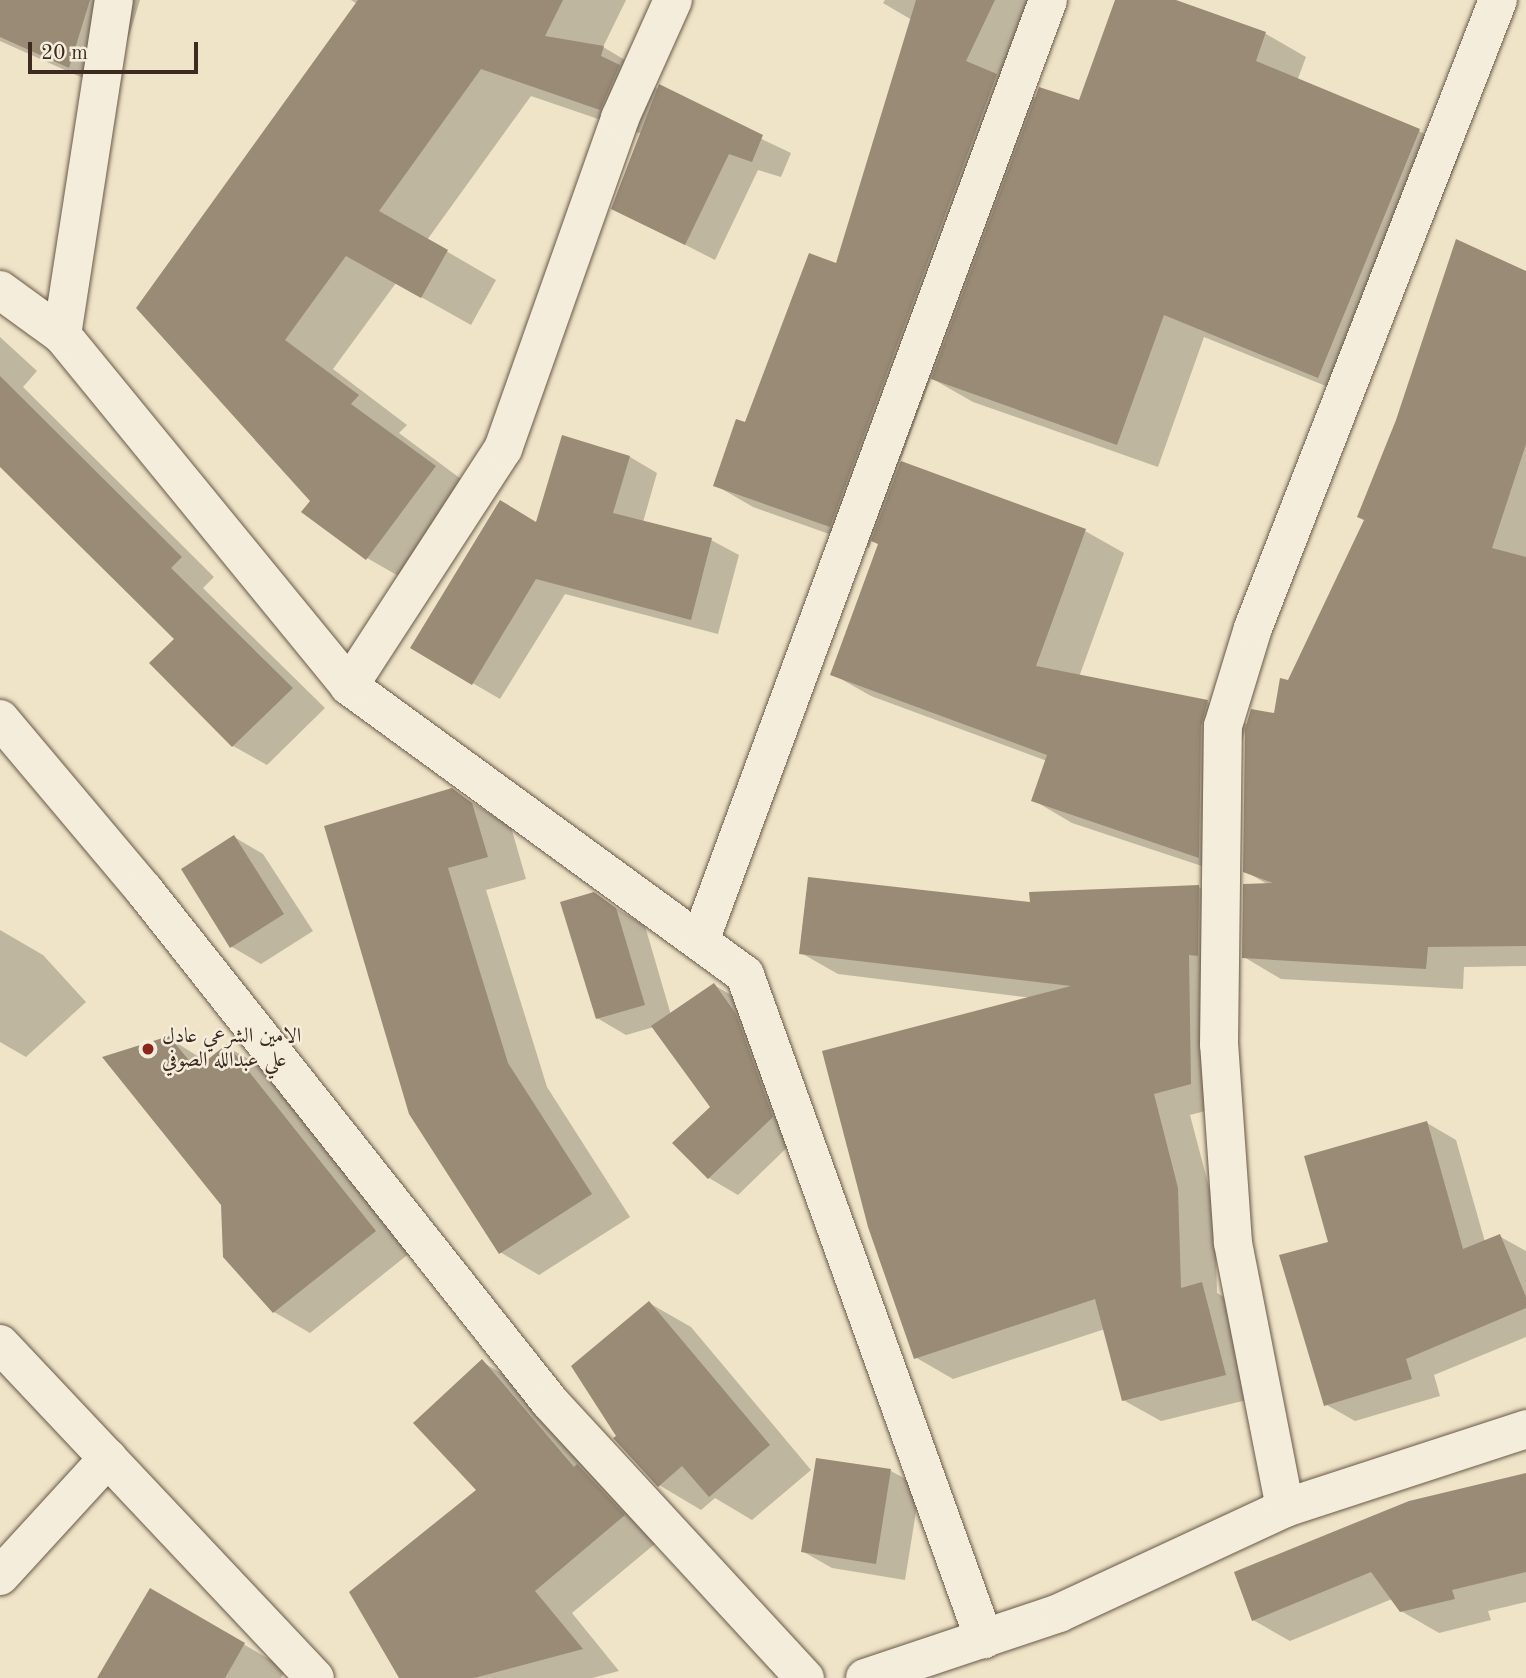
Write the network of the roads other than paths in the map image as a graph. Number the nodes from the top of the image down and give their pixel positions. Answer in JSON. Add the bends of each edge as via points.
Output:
{"nodes":[{"id":1,"x":114,"y":0,"type":"edge"},
{"id":2,"x":673,"y":0,"type":"edge"},
{"id":3,"x":1048,"y":0,"type":"edge"},
{"id":4,"x":1498,"y":0,"type":"edge"},
{"id":5,"x":0,"y":290,"type":"edge"},
{"id":6,"x":62,"y":335,"type":"junction"},
{"id":7,"x":349,"y":686,"type":"junction"},
{"id":8,"x":0,"y":719,"type":"edge"},
{"id":9,"x":700,"y":941,"type":"junction"},
{"id":10,"x":0,"y":1344,"type":"edge"},
{"id":11,"x":1526,"y":1429,"type":"edge"},
{"id":12,"x":108,"y":1458,"type":"junction"},
{"id":13,"x":1285,"y":1508,"type":"junction"},
{"id":14,"x":0,"y":1576,"type":"edge"},
{"id":15,"x":984,"y":1639,"type":"junction"},
{"id":16,"x":315,"y":1678,"type":"edge"},
{"id":17,"x":805,"y":1678,"type":"edge"},
{"id":18,"x":865,"y":1678,"type":"edge"}],
"edges":[{"from":1,"to":6,"type":"street"},
{"from":2,"to":7,"type":"street","via":[[620,118],[503,449]]},
{"from":3,"to":9,"type":"street"},
{"from":4,"to":13,"type":"street","via":[[1254,628],[1223,726],[1219,1045],[1232,1230]]},
{"from":5,"to":6,"type":"street"},
{"from":6,"to":7,"type":"street"},
{"from":7,"to":9,"type":"street"},
{"from":8,"to":17,"type":"street","via":[[144,890],[550,1402]]},
{"from":9,"to":15,"type":"street","via":[[745,975]]},
{"from":10,"to":12,"type":"street"},
{"from":11,"to":13,"type":"street"},
{"from":12,"to":14,"type":"street"},
{"from":12,"to":16,"type":"street"},
{"from":13,"to":15,"type":"street","via":[[1059,1613]]},
{"from":15,"to":18,"type":"street"}]}
